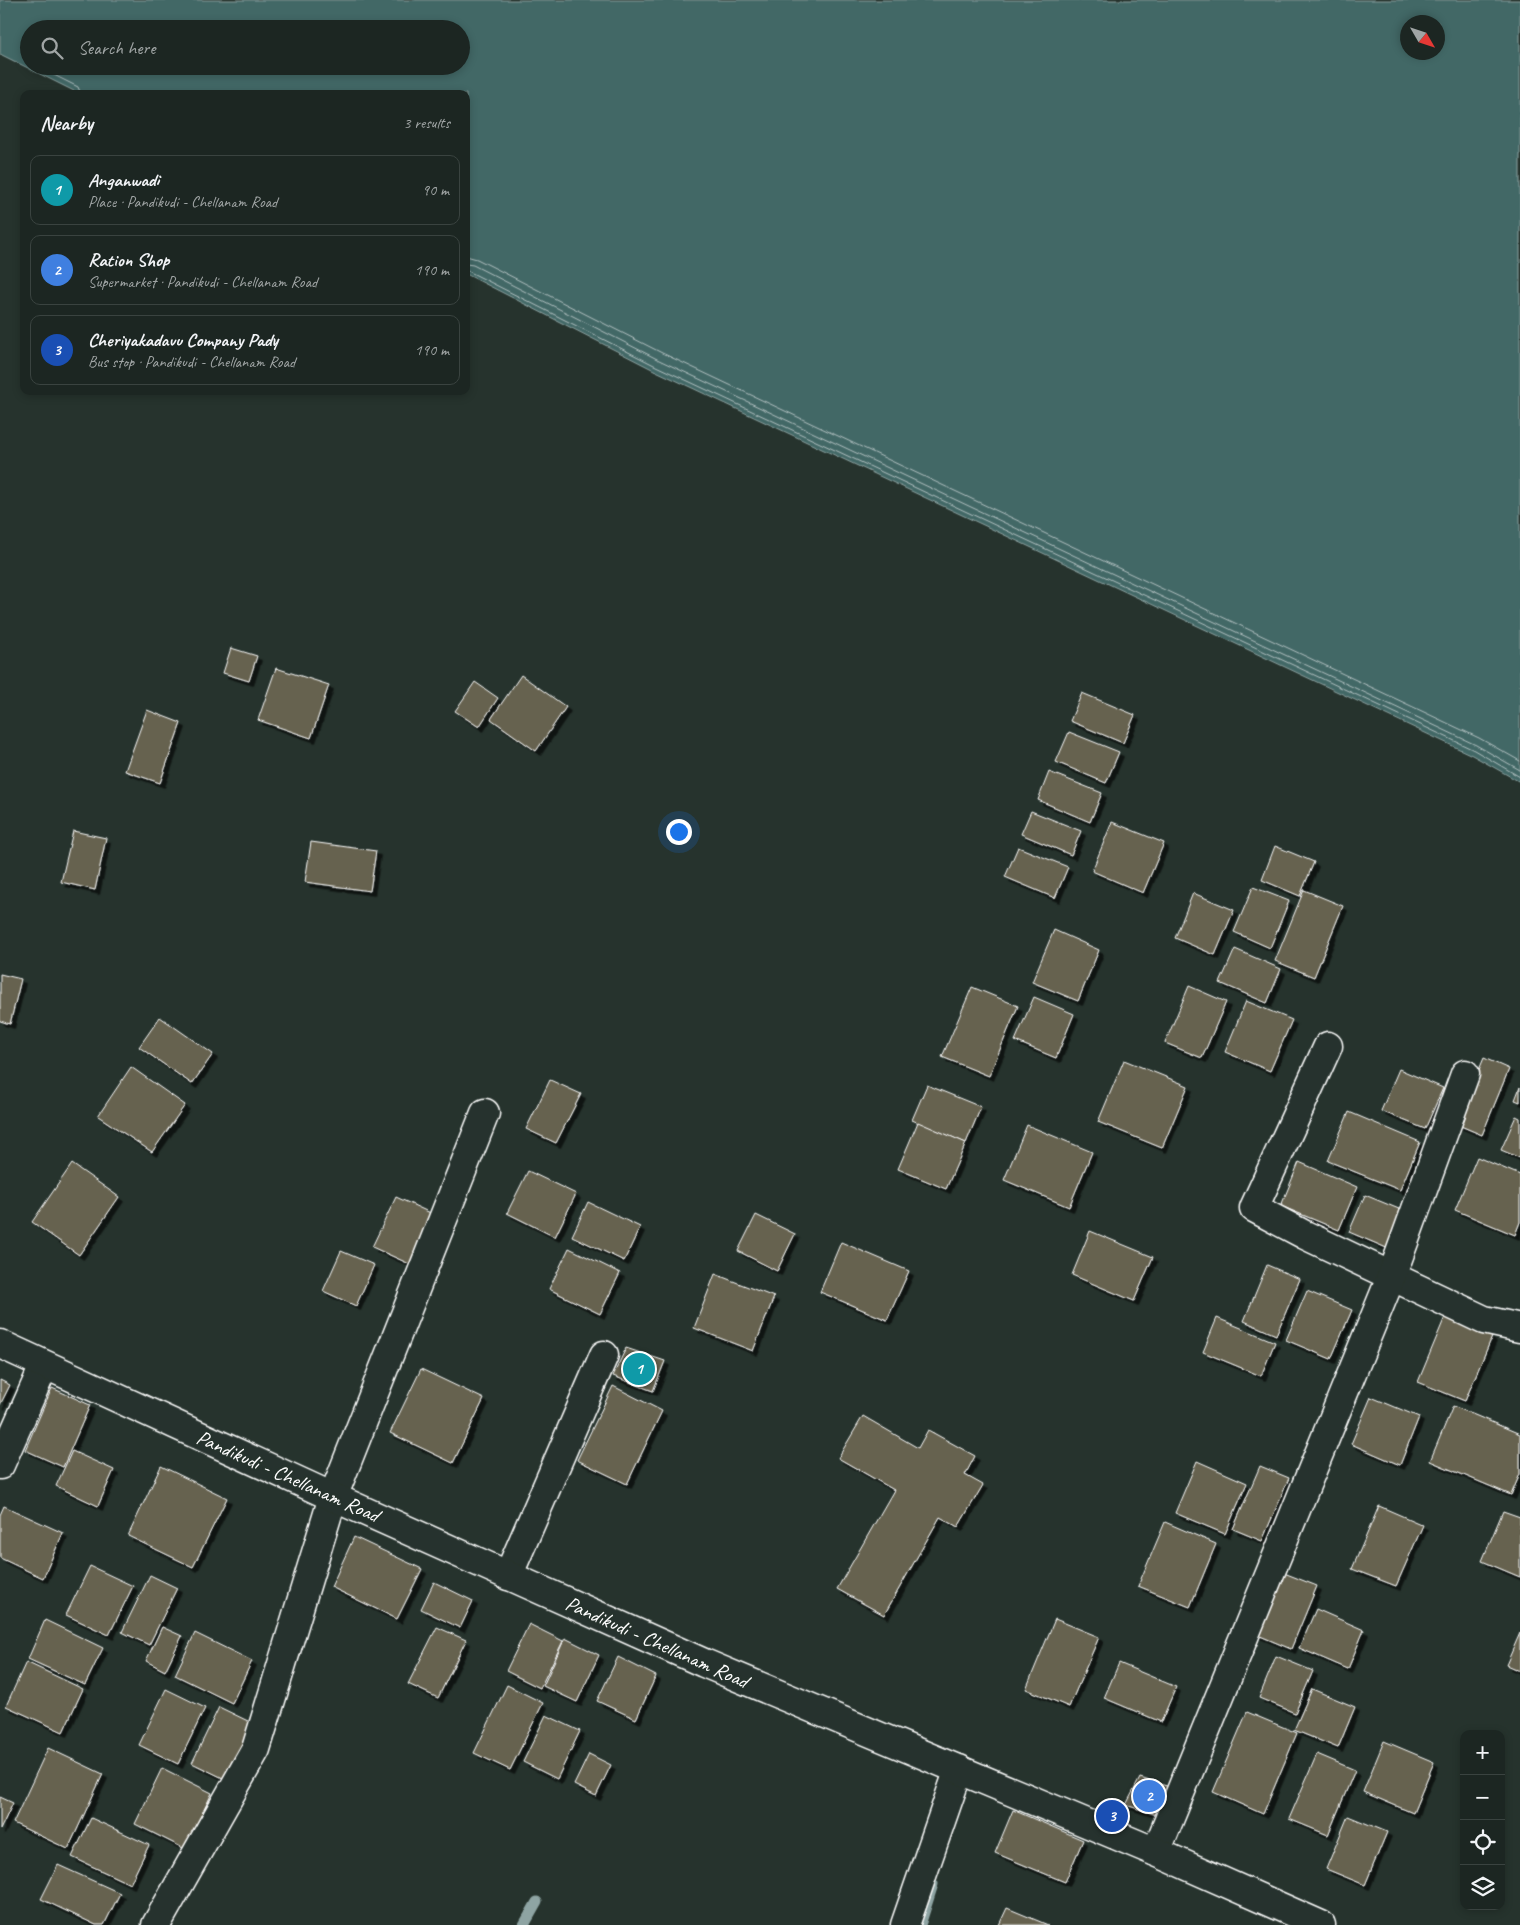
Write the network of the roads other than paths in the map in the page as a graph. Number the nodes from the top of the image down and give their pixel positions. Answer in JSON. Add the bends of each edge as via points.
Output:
{"nodes":[{"id":1,"x":1328,"y":1046,"type":"dead end"},
{"id":2,"x":1465,"y":1074,"type":"dead end"},
{"id":3,"x":485,"y":1113,"type":"dead end"},
{"id":4,"x":1392,"y":1276,"type":"junction"},
{"id":5,"x":1520,"y":1328,"type":"edge"},
{"id":6,"x":0,"y":1344,"type":"edge"},
{"id":7,"x":604,"y":1355,"type":"dead end"},
{"id":8,"x":44,"y":1366,"type":"junction"},
{"id":9,"x":0,"y":1465,"type":"edge"},
{"id":10,"x":333,"y":1497,"type":"junction"},
{"id":11,"x":508,"y":1576,"type":"junction"},
{"id":12,"x":959,"y":1769,"type":"junction"},
{"id":13,"x":1156,"y":1852,"type":"junction"},
{"id":14,"x":156,"y":1925,"type":"edge"},
{"id":15,"x":905,"y":1925,"type":"edge"},
{"id":16,"x":1321,"y":1925,"type":"edge"}],
"edges":[{"from":1,"to":4,"type":"street","via":[[1254,1208]]},
{"from":2,"to":4,"type":"street"},
{"from":3,"to":10,"type":"street"},
{"from":4,"to":5,"type":"street","via":[[1484,1320]]},
{"from":4,"to":13,"type":"street"},
{"from":6,"to":8,"type":"street","name":"Pandikudi - Chellanam Road"},
{"from":7,"to":11,"type":"street"},
{"from":8,"to":9,"type":"street"},
{"from":8,"to":10,"type":"street","name":"Pandikudi - Chellanam Road"},
{"from":10,"to":11,"type":"street","name":"Pandikudi - Chellanam Road"},
{"from":10,"to":14,"type":"street","via":[[256,1749]]},
{"from":11,"to":12,"type":"street","name":"Pandikudi - Chellanam Road","via":[[704,1663]]},
{"from":12,"to":13,"type":"street","name":"Pandikudi - Chellanam Road"},
{"from":12,"to":15,"type":"street"},
{"from":13,"to":16,"type":"street","name":"Pandikudi - Chellanam Road"}]}
